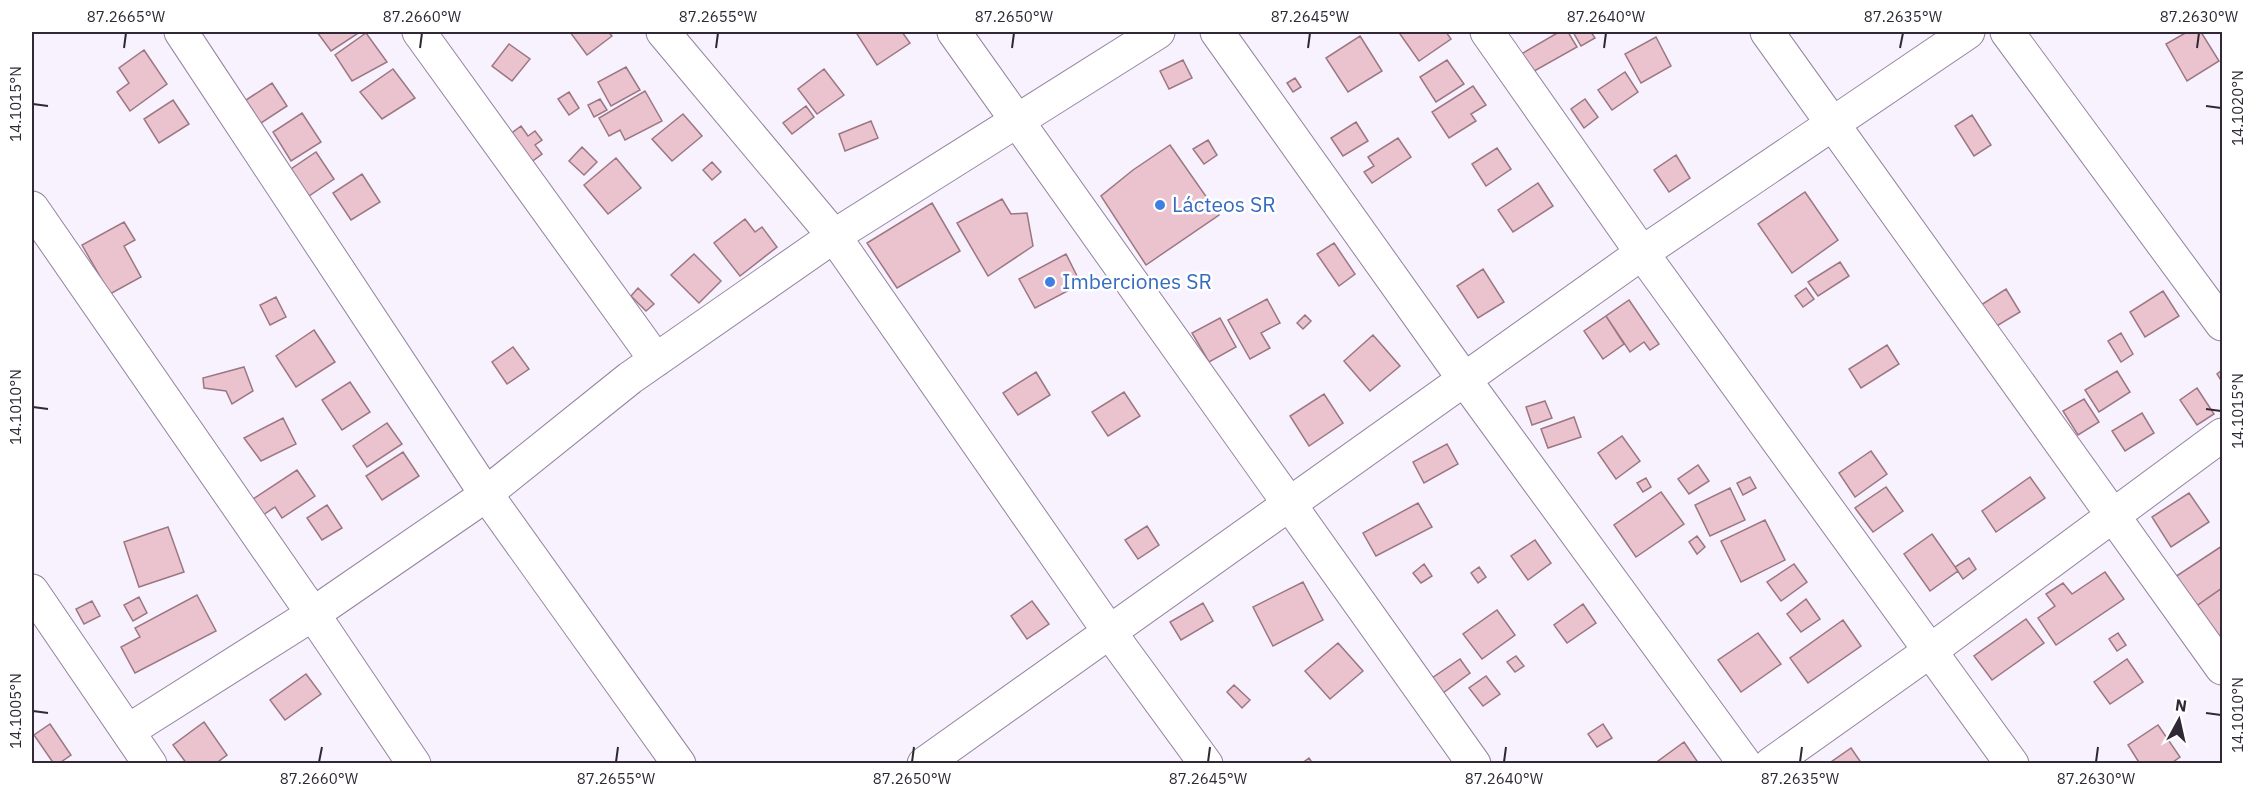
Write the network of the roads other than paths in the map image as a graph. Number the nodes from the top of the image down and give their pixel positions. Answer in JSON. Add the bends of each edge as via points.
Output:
{"nodes":[{"id":1,"x":181,"y":32,"type":"edge"},
{"id":2,"x":419,"y":32,"type":"edge"},
{"id":3,"x":663,"y":32,"type":"edge"},
{"id":4,"x":954,"y":32,"type":"edge"},
{"id":5,"x":1158,"y":32,"type":"edge"},
{"id":6,"x":1217,"y":32,"type":"edge"},
{"id":7,"x":1486,"y":32,"type":"edge"},
{"id":8,"x":1767,"y":32,"type":"edge"},
{"id":9,"x":1968,"y":32,"type":"edge"},
{"id":10,"x":2007,"y":32,"type":"edge"},
{"id":11,"x":1017,"y":120,"type":"junction"},
{"id":12,"x":1833,"y":124,"type":"junction"},
{"id":13,"x":32,"y":208,"type":"edge"},
{"id":14,"x":834,"y":236,"type":"junction"},
{"id":15,"x":1642,"y":253,"type":"junction"},
{"id":16,"x":2223,"y":324,"type":"edge"},
{"id":17,"x":656,"y":360,"type":"junction"},
{"id":18,"x":1464,"y":379,"type":"junction"},
{"id":19,"x":2223,"y":435,"type":"edge"},
{"id":20,"x":486,"y":494,"type":"junction"},
{"id":21,"x":1288,"y":504,"type":"junction"},
{"id":22,"x":2114,"y":516,"type":"junction"},
{"id":23,"x":32,"y":591,"type":"edge"},
{"id":24,"x":313,"y":614,"type":"junction"},
{"id":25,"x":1108,"y":630,"type":"junction"},
{"id":26,"x":1930,"y":651,"type":"junction"},
{"id":27,"x":2223,"y":668,"type":"edge"},
{"id":28,"x":128,"y":731,"type":"junction"},
{"id":29,"x":926,"y":763,"type":"edge"},
{"id":30,"x":150,"y":764,"type":"edge"},
{"id":31,"x":414,"y":764,"type":"edge"},
{"id":32,"x":679,"y":764,"type":"edge"},
{"id":33,"x":1206,"y":764,"type":"edge"},
{"id":34,"x":1474,"y":764,"type":"edge"},
{"id":35,"x":1745,"y":764,"type":"edge"},
{"id":36,"x":1771,"y":764,"type":"edge"},
{"id":37,"x":2012,"y":764,"type":"edge"}],
"edges":[{"from":1,"to":20,"type":"street"},
{"from":2,"to":17,"type":"street"},
{"from":3,"to":14,"type":"street"},
{"from":4,"to":11,"type":"street"},
{"from":5,"to":11,"type":"street"},
{"from":6,"to":18,"type":"street"},
{"from":7,"to":15,"type":"street"},
{"from":8,"to":12,"type":"street"},
{"from":9,"to":12,"type":"street"},
{"from":10,"to":16,"type":"street"},
{"from":11,"to":14,"type":"street"},
{"from":11,"to":21,"type":"street"},
{"from":12,"to":15,"type":"street"},
{"from":12,"to":22,"type":"street"},
{"from":13,"to":24,"type":"street"},
{"from":14,"to":17,"type":"street"},
{"from":14,"to":25,"type":"street"},
{"from":15,"to":18,"type":"street"},
{"from":15,"to":26,"type":"street"},
{"from":17,"to":20,"type":"street"},
{"from":18,"to":21,"type":"street"},
{"from":18,"to":35,"type":"street"},
{"from":19,"to":22,"type":"street"},
{"from":20,"to":24,"type":"street"},
{"from":20,"to":32,"type":"street"},
{"from":21,"to":25,"type":"street"},
{"from":21,"to":34,"type":"street"},
{"from":22,"to":26,"type":"street"},
{"from":22,"to":27,"type":"street"},
{"from":23,"to":28,"type":"street"},
{"from":24,"to":28,"type":"street"},
{"from":24,"to":31,"type":"street"},
{"from":25,"to":29,"type":"street"},
{"from":25,"to":33,"type":"street"},
{"from":26,"to":36,"type":"street"},
{"from":26,"to":37,"type":"street"},
{"from":28,"to":30,"type":"street"}]}
